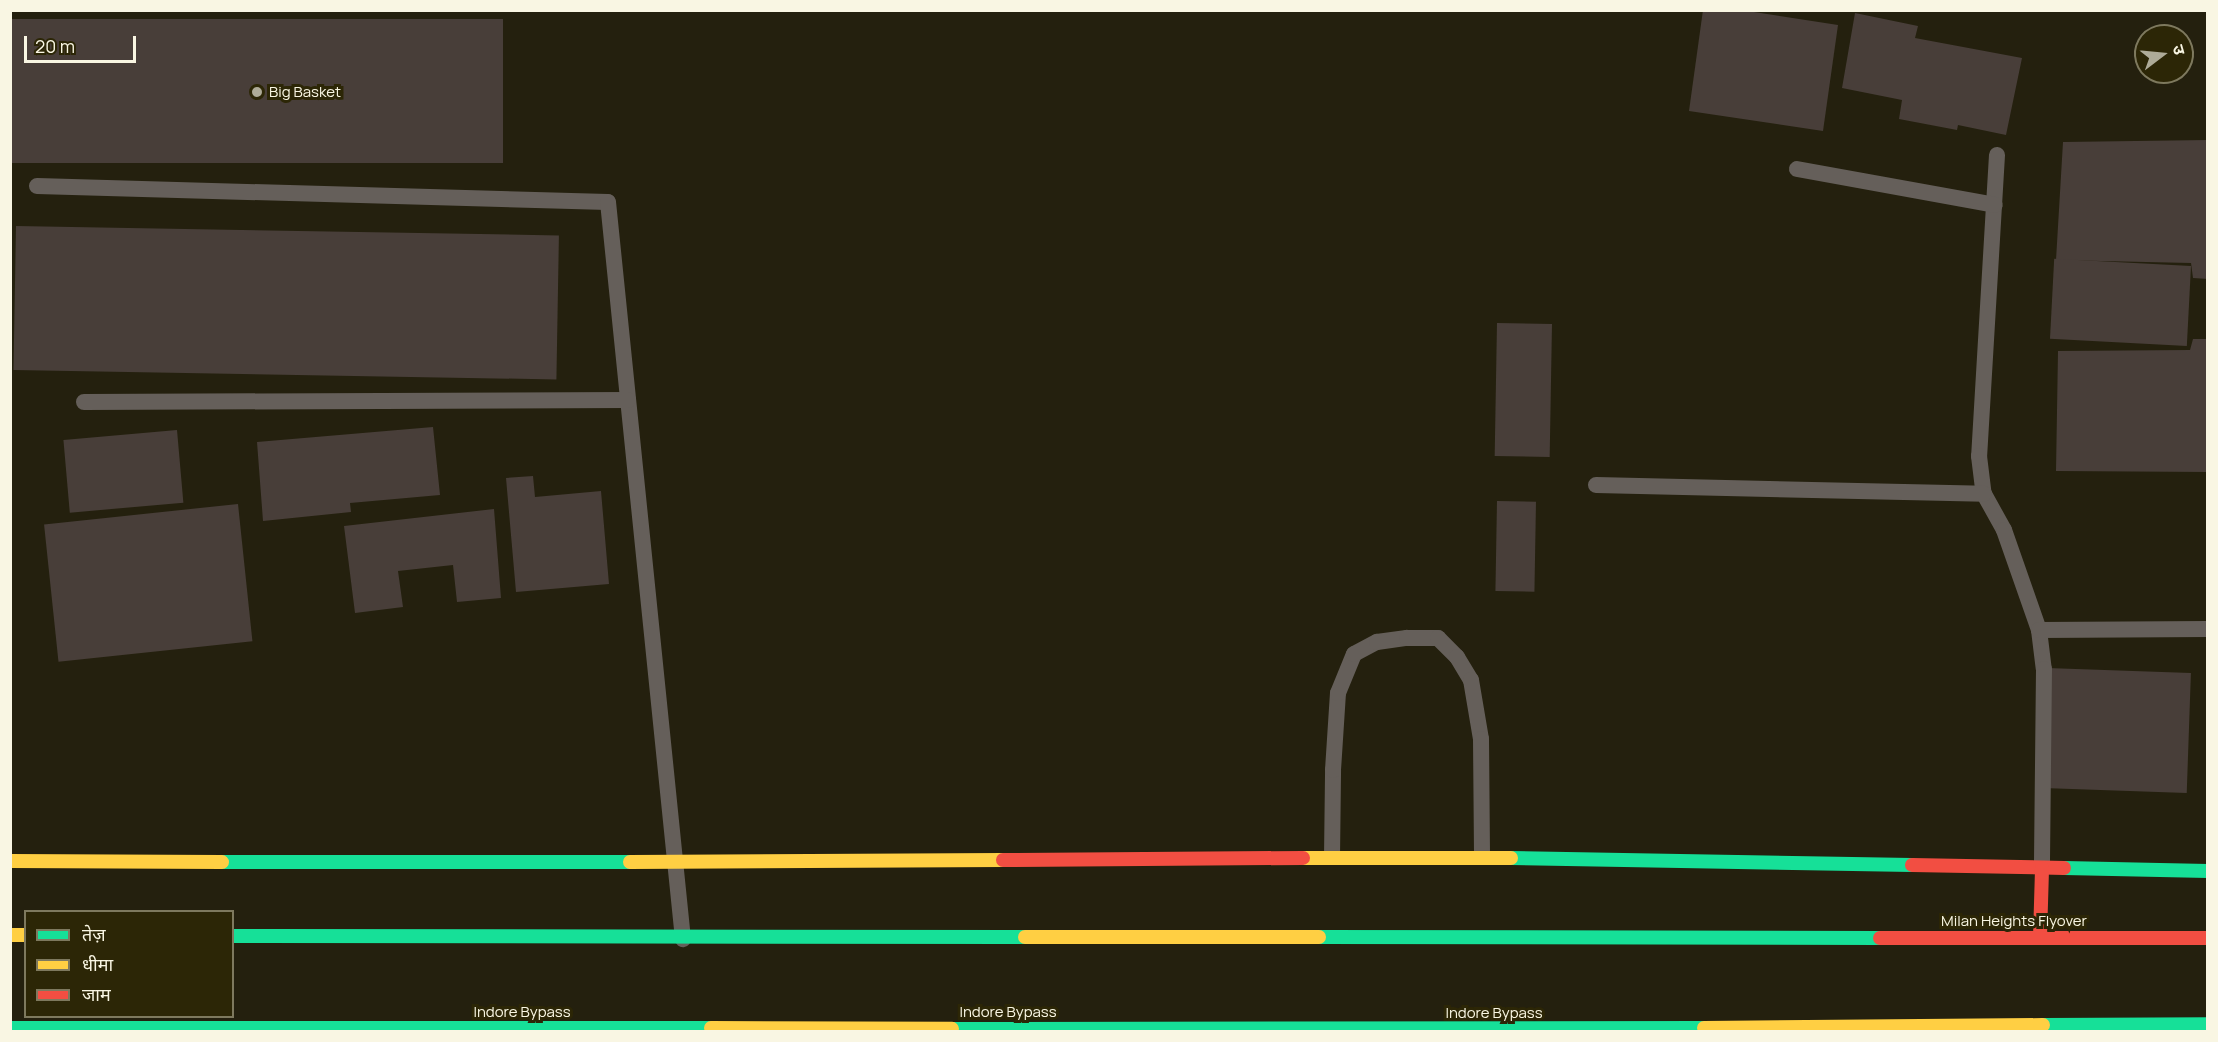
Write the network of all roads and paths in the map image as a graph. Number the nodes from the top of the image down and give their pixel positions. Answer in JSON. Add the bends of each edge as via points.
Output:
{"nodes":[{"id":1,"x":1997,"y":155,"type":"dead end"},
{"id":2,"x":1797,"y":169,"type":"dead end"},
{"id":3,"x":37,"y":186,"type":"dead end"},
{"id":4,"x":1995,"y":205,"type":"junction"},
{"id":5,"x":628,"y":400,"type":"junction"},
{"id":6,"x":84,"y":402,"type":"dead end"},
{"id":7,"x":1596,"y":485,"type":"dead end"},
{"id":8,"x":1984,"y":494,"type":"junction"},
{"id":9,"x":2208,"y":629,"type":"edge"},
{"id":10,"x":2039,"y":630,"type":"junction"},
{"id":11,"x":1332,"y":857,"type":"junction"},
{"id":12,"x":1482,"y":857,"type":"junction"},
{"id":13,"x":10,"y":861,"type":"edge"},
{"id":14,"x":676,"y":861,"type":"junction"},
{"id":15,"x":2042,"y":868,"type":"junction"},
{"id":16,"x":2208,"y":871,"type":"edge"},
{"id":17,"x":234,"y":936,"type":"edge"},
{"id":18,"x":2040,"y":937,"type":"junction"},
{"id":19,"x":2208,"y":938,"type":"edge"},
{"id":20,"x":683,"y":939,"type":"junction"},
{"id":21,"x":2208,"y":1024,"type":"edge"},
{"id":22,"x":10,"y":1028,"type":"edge"},
{"id":23,"x":2009,"y":1029,"type":"edge"}],
"edges":[{"from":1,"to":4,"type":"lane"},
{"from":2,"to":4,"type":"lane"},
{"from":3,"to":5,"type":"lane","via":[[608,202]]},
{"from":4,"to":8,"type":"lane","via":[[1979,456]]},
{"from":5,"to":6,"type":"lane"},
{"from":5,"to":14,"type":"lane"},
{"from":7,"to":8,"type":"lane"},
{"from":8,"to":10,"type":"lane","via":[[2004,530]]},
{"from":9,"to":10,"type":"lane"},
{"from":10,"to":15,"type":"lane","via":[[2043,669]]},
{"from":11,"to":12,"type":"main road"},
{"from":11,"to":12,"type":"lane","via":[[1338,693],[1354,654],[1377,642],[1407,638],[1438,638],[1457,657],[1471,680],[1481,739]]},
{"from":11,"to":14,"type":"main road"},
{"from":12,"to":15,"type":"main road"},
{"from":13,"to":14,"type":"main road"},
{"from":14,"to":20,"type":"lane"},
{"from":15,"to":16,"type":"main road"},
{"from":15,"to":18,"type":"main road"},
{"from":17,"to":20,"type":"main road"},
{"from":18,"to":19,"type":"main road","name":"Milan Heights Flyover"},
{"from":18,"to":20,"type":"main road","name":"Milan Heights Flyover"},
{"from":21,"to":23,"type":"main road"},
{"from":22,"to":23,"type":"main road","name":"Indore Bypass"}]}
